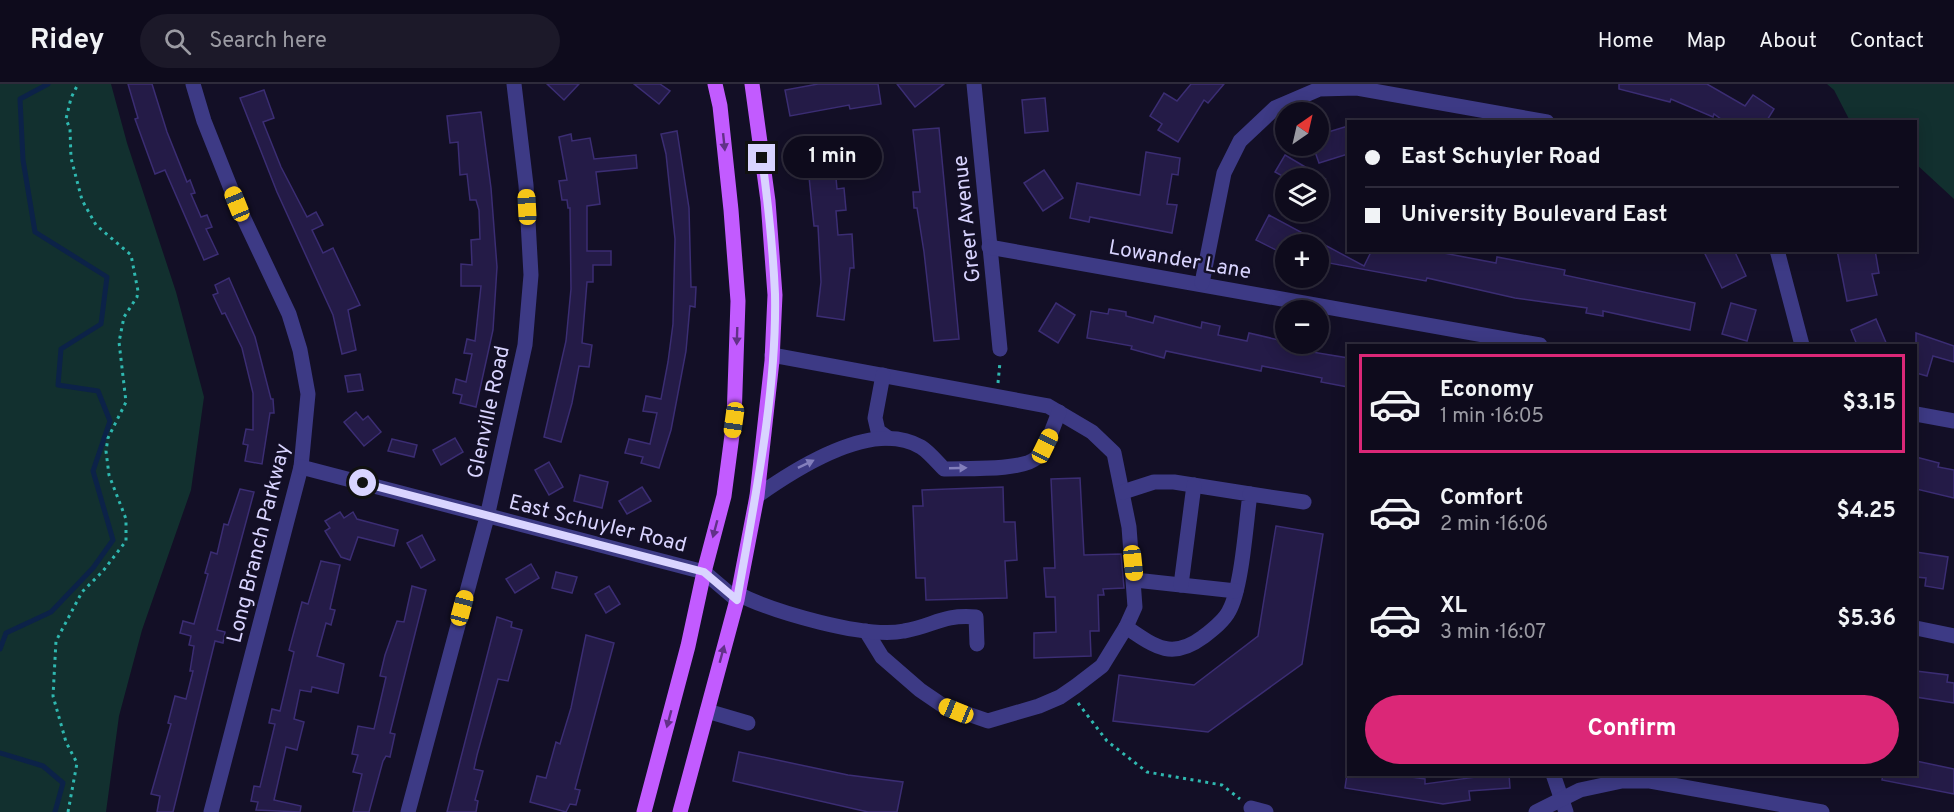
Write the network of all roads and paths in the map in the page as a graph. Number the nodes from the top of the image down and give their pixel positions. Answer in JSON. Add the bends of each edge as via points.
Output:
{"nodes":[{"id":1,"x":78,"y":84,"type":"edge"},
{"id":2,"x":193,"y":84,"type":"edge"},
{"id":3,"x":514,"y":84,"type":"edge"},
{"id":4,"x":715,"y":84,"type":"edge"},
{"id":5,"x":752,"y":84,"type":"edge"},
{"id":6,"x":974,"y":84,"type":"edge"},
{"id":7,"x":1536,"y":120,"type":"edge"},
{"id":8,"x":990,"y":247,"type":"junction"},
{"id":9,"x":1779,"y":252,"type":"edge"},
{"id":10,"x":1202,"y":283,"type":"junction"},
{"id":11,"x":1535,"y":344,"type":"edge"},
{"id":12,"x":1802,"y":344,"type":"edge"},
{"id":13,"x":1000,"y":349,"type":"dead end"},
{"id":14,"x":772,"y":355,"type":"junction"},
{"id":15,"x":883,"y":375,"type":"junction"},
{"id":16,"x":1059,"y":412,"type":"junction"},
{"id":17,"x":1917,"y":414,"type":"edge"},
{"id":18,"x":1954,"y":421,"type":"edge"},
{"id":19,"x":888,"y":438,"type":"junction"},
{"id":20,"x":301,"y":466,"type":"junction"},
{"id":21,"x":1194,"y":485,"type":"junction"},
{"id":22,"x":1123,"y":492,"type":"junction"},
{"id":23,"x":1250,"y":494,"type":"junction"},
{"id":24,"x":757,"y":496,"type":"junction"},
{"id":25,"x":1304,"y":502,"type":"dead end"},
{"id":26,"x":486,"y":517,"type":"junction"},
{"id":27,"x":704,"y":572,"type":"junction"},
{"id":28,"x":1135,"y":580,"type":"junction"},
{"id":29,"x":1181,"y":585,"type":"junction"},
{"id":30,"x":1236,"y":591,"type":"junction"},
{"id":31,"x":737,"y":597,"type":"junction"},
{"id":32,"x":1126,"y":627,"type":"junction"},
{"id":33,"x":1917,"y":628,"type":"edge"},
{"id":34,"x":866,"y":631,"type":"junction"},
{"id":35,"x":1954,"y":636,"type":"edge"},
{"id":36,"x":976,"y":644,"type":"dead end"},
{"id":37,"x":1069,"y":691,"type":"junction"},
{"id":38,"x":707,"y":711,"type":"junction"},
{"id":39,"x":748,"y":723,"type":"dead end"},
{"id":40,"x":1554,"y":776,"type":"edge"},
{"id":41,"x":1564,"y":805,"type":"edge"},
{"id":42,"x":1258,"y":810,"type":"edge"},
{"id":43,"x":68,"y":812,"type":"edge"},
{"id":44,"x":211,"y":812,"type":"edge"},
{"id":45,"x":408,"y":812,"type":"edge"},
{"id":46,"x":644,"y":812,"type":"edge"},
{"id":47,"x":680,"y":812,"type":"edge"},
{"id":48,"x":1536,"y":812,"type":"edge"},
{"id":49,"x":1822,"y":812,"type":"edge"}],
"edges":[{"from":1,"to":43,"type":"path","via":[[70,98],[66,119],[82,200],[96,225],[131,255],[138,291],[124,317],[119,342],[126,402],[108,438],[106,452],[109,475],[126,519],[126,540],[82,592],[56,640],[53,696],[66,742],[77,763]]},
{"from":2,"to":20,"type":"street","name":"Long Branch Parkway","via":[[233,194],[289,314],[300,350],[308,393]]},
{"from":3,"to":26,"type":"street","name":"Glenville Road","via":[[531,274],[525,345]]},
{"from":4,"to":27,"type":"main road","one_way":true,"via":[[732,210],[738,301],[734,420],[724,496]]},
{"from":5,"to":14,"type":"main road","via":[[768,201],[775,295]]},
{"from":6,"to":8,"type":"street","name":"Greer Avenue"},
{"from":7,"to":10,"type":"street","via":[[1357,88],[1319,89],[1275,108],[1240,141],[1224,173]]},
{"from":8,"to":10,"type":"street","name":"Lowander Lane"},
{"from":8,"to":13,"type":"street","name":"Greer Avenue"},
{"from":9,"to":12,"type":"street"},
{"from":10,"to":11,"type":"street","name":"Lowander Lane"},
{"from":14,"to":15,"type":"street"},
{"from":14,"to":24,"type":"main road"},
{"from":15,"to":16,"type":"street","via":[[1048,406]]},
{"from":15,"to":19,"type":"street","via":[[875,418],[878,431]]},
{"from":19,"to":16,"type":"street","one_way":true,"via":[[921,447],[944,469],[1017,466],[1035,460]]},
{"from":16,"to":22,"type":"street","via":[[1092,432],[1114,453]]},
{"from":17,"to":18,"type":"street"},
{"from":24,"to":19,"type":"street","one_way":true,"via":[[810,462],[866,440]]},
{"from":20,"to":26,"type":"street","name":"East Schuyler Road"},
{"from":20,"to":44,"type":"street","name":"Long Branch Parkway"},
{"from":21,"to":22,"type":"street","via":[[1154,482]]},
{"from":21,"to":23,"type":"street"},
{"from":21,"to":29,"type":"street"},
{"from":22,"to":28,"type":"street"},
{"from":23,"to":25,"type":"street"},
{"from":23,"to":30,"type":"street"},
{"from":24,"to":31,"type":"main road"},
{"from":26,"to":27,"type":"street","name":"East Schuyler Road"},
{"from":26,"to":45,"type":"street","name":"Glenville Road"},
{"from":27,"to":31,"type":"street","name":"East Schuyler Road"},
{"from":27,"to":46,"type":"main road","one_way":true},
{"from":28,"to":29,"type":"street"},
{"from":28,"to":32,"type":"street","via":[[1135,607]]},
{"from":29,"to":30,"type":"street"},
{"from":30,"to":32,"type":"street","via":[[1229,611],[1214,629],[1187,649],[1167,649]]},
{"from":31,"to":34,"type":"street","name":"East Schuyler Road"},
{"from":38,"to":31,"type":"main road","one_way":true},
{"from":32,"to":37,"type":"street","via":[[1102,666]]},
{"from":33,"to":35,"type":"street"},
{"from":34,"to":36,"type":"street","name":"East Schuyler Road","via":[[904,631],[945,617],[976,617]]},
{"from":34,"to":37,"type":"street","via":[[882,657],[920,690],[942,705],[970,716],[988,721],[1039,706]]},
{"from":37,"to":42,"type":"path","via":[[1107,741],[1147,771],[1222,785]]},
{"from":38,"to":39,"type":"street"},
{"from":38,"to":47,"type":"main road"},
{"from":40,"to":41,"type":"street"},
{"from":41,"to":48,"type":"street"},
{"from":41,"to":49,"type":"street","via":[[1580,790],[1622,781],[1650,781]]}]}
